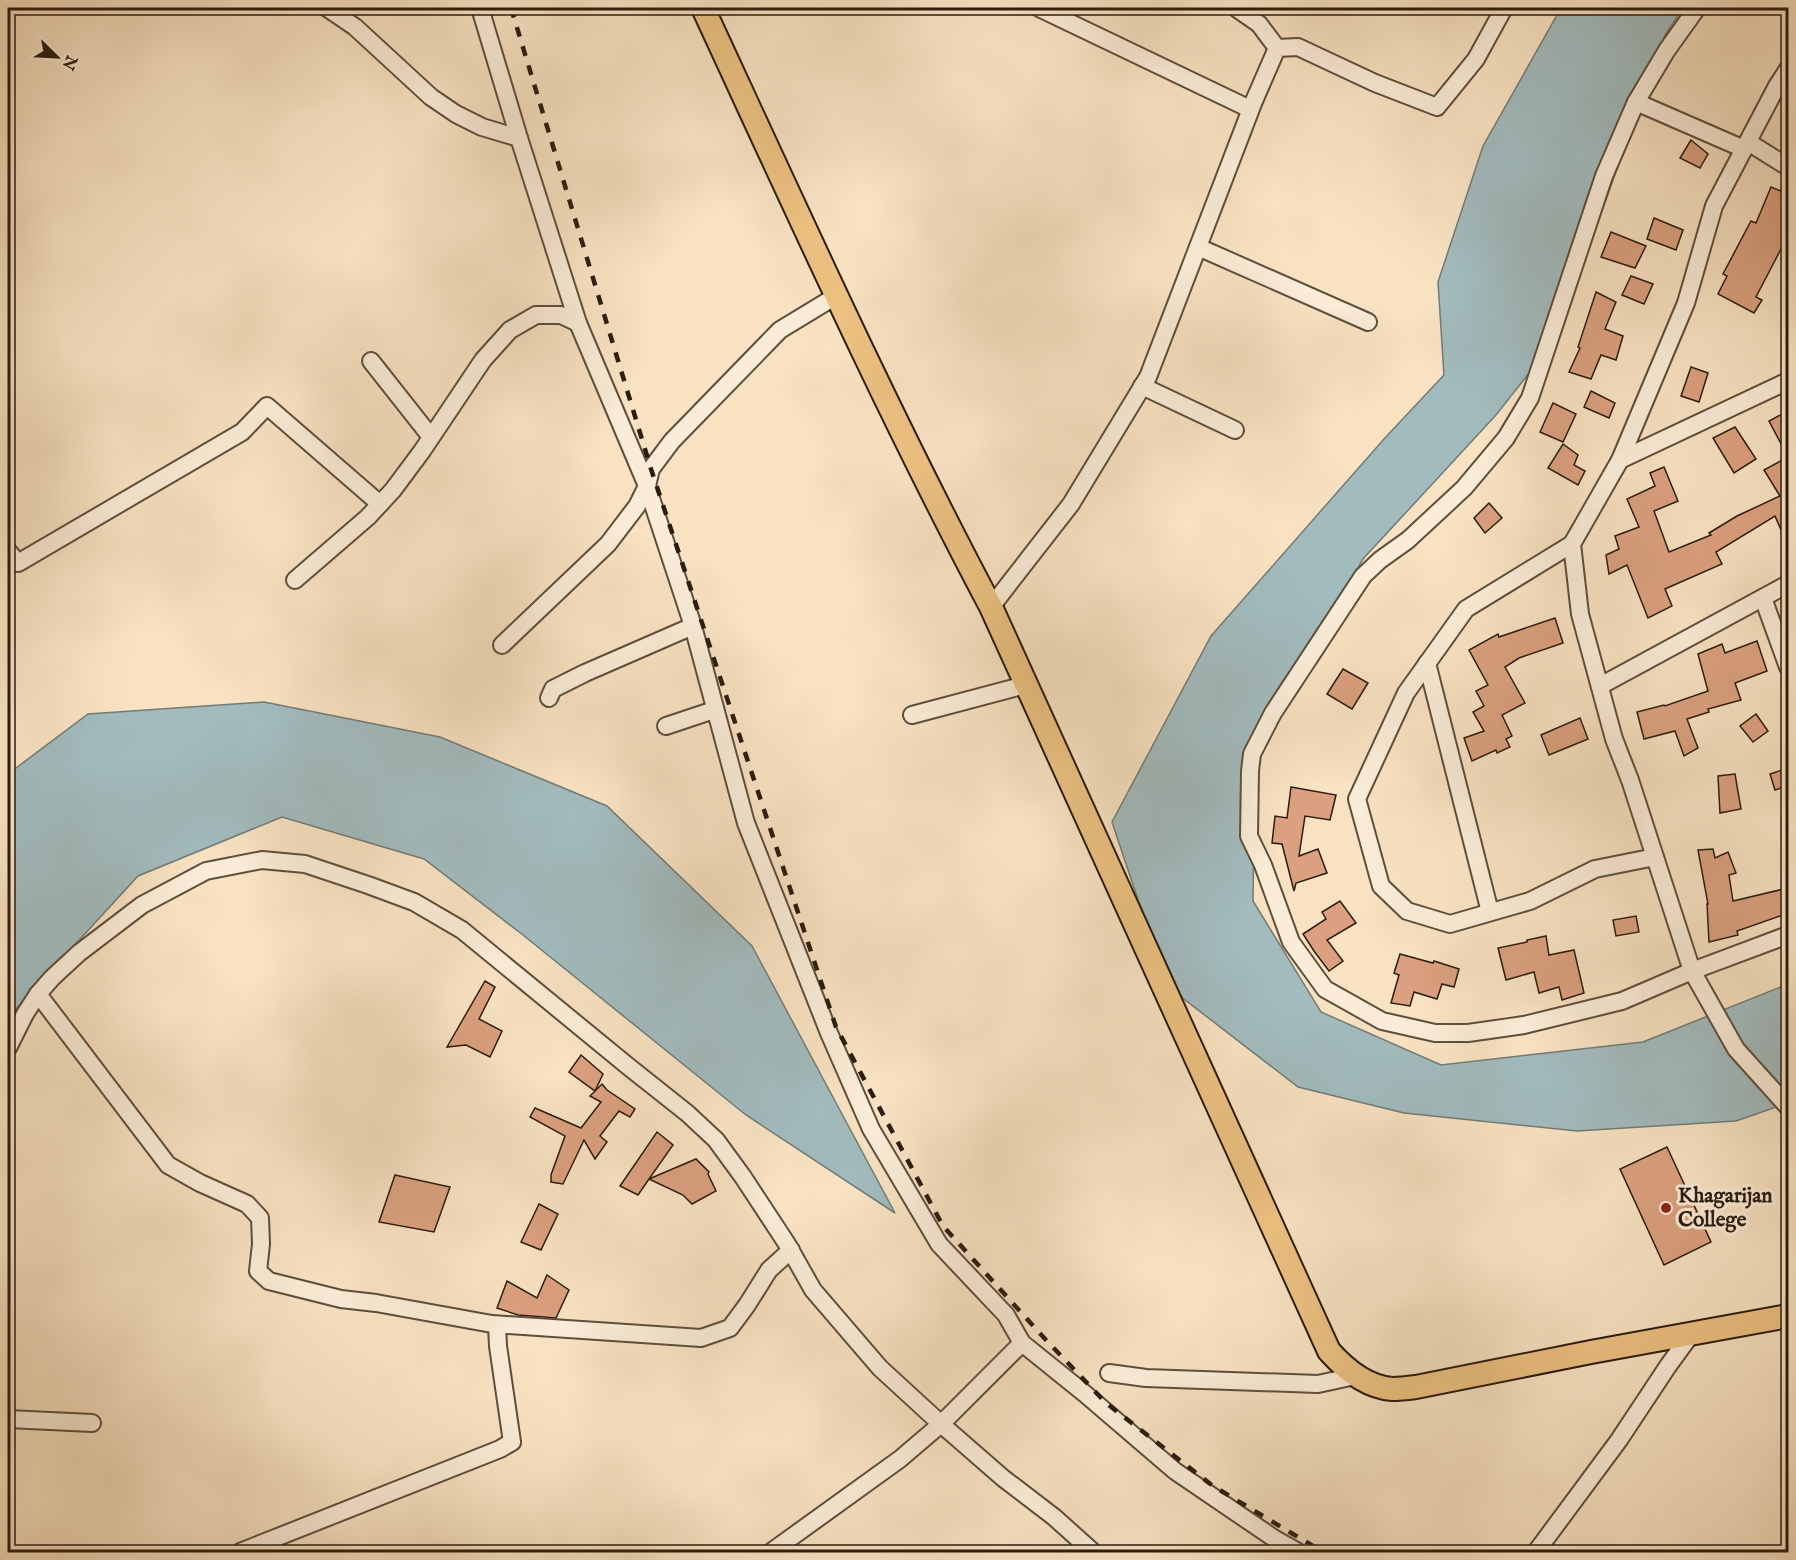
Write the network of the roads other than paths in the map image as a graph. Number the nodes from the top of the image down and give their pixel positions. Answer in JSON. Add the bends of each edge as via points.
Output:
{"nodes":[{"id":1,"x":327,"y":8,"type":"edge"},
{"id":2,"x":480,"y":8,"type":"edge"},
{"id":3,"x":703,"y":8,"type":"edge"},
{"id":4,"x":1039,"y":8,"type":"edge"},
{"id":5,"x":1236,"y":8,"type":"edge"},
{"id":6,"x":1504,"y":8,"type":"edge"},
{"id":7,"x":1697,"y":8,"type":"edge"},
{"id":8,"x":1277,"y":48,"type":"junction"},
{"id":9,"x":1788,"y":69,"type":"edge"},
{"id":10,"x":1636,"y":102,"type":"junction"},
{"id":11,"x":1250,"y":110,"type":"junction"},
{"id":12,"x":519,"y":138,"type":"junction"},
{"id":13,"x":1746,"y":145,"type":"junction"},
{"id":14,"x":1788,"y":167,"type":"edge"},
{"id":15,"x":1197,"y":247,"type":"junction"},
{"id":16,"x":836,"y":296,"type":"junction"},
{"id":17,"x":1368,"y":322,"type":"dead end"},
{"id":18,"x":578,"y":323,"type":"junction"},
{"id":19,"x":371,"y":361,"type":"dead end"},
{"id":20,"x":1788,"y":381,"type":"edge"},
{"id":21,"x":1142,"y":386,"type":"junction"},
{"id":22,"x":1235,"y":430,"type":"dead end"},
{"id":23,"x":431,"y":437,"type":"junction"},
{"id":24,"x":1620,"y":460,"type":"junction"},
{"id":25,"x":647,"y":486,"type":"junction"},
{"id":26,"x":380,"y":504,"type":"junction"},
{"id":27,"x":1572,"y":544,"type":"junction"},
{"id":28,"x":8,"y":550,"type":"edge"},
{"id":29,"x":295,"y":580,"type":"dead end"},
{"id":30,"x":1788,"y":584,"type":"edge"},
{"id":31,"x":1762,"y":598,"type":"junction"},
{"id":32,"x":991,"y":607,"type":"junction"},
{"id":33,"x":693,"y":626,"type":"junction"},
{"id":34,"x":502,"y":645,"type":"dead end"},
{"id":35,"x":1427,"y":663,"type":"junction"},
{"id":36,"x":1788,"y":667,"type":"edge"},
{"id":37,"x":1025,"y":685,"type":"junction"},
{"id":38,"x":1600,"y":686,"type":"junction"},
{"id":39,"x":549,"y":698,"type":"dead end"},
{"id":40,"x":714,"y":710,"type":"junction"},
{"id":41,"x":912,"y":715,"type":"dead end"},
{"id":42,"x":666,"y":726,"type":"dead end"},
{"id":43,"x":1655,"y":857,"type":"junction"},
{"id":44,"x":1490,"y":912,"type":"junction"},
{"id":45,"x":1788,"y":934,"type":"edge"},
{"id":46,"x":1692,"y":971,"type":"junction"},
{"id":47,"x":38,"y":994,"type":"junction"},
{"id":48,"x":8,"y":1048,"type":"edge"},
{"id":49,"x":1788,"y":1107,"type":"edge"},
{"id":50,"x":791,"y":1250,"type":"junction"},
{"id":51,"x":1788,"y":1316,"type":"edge"},
{"id":52,"x":497,"y":1325,"type":"junction"},
{"id":53,"x":1692,"y":1333,"type":"junction"},
{"id":54,"x":1022,"y":1343,"type":"junction"},
{"id":55,"x":1108,"y":1373,"type":"dead end"},
{"id":56,"x":1356,"y":1376,"type":"junction"},
{"id":57,"x":8,"y":1419,"type":"edge"},
{"id":58,"x":92,"y":1423,"type":"dead end"},
{"id":59,"x":941,"y":1424,"type":"junction"},
{"id":60,"x":779,"y":1550,"type":"edge"},
{"id":61,"x":240,"y":1552,"type":"edge"},
{"id":62,"x":1093,"y":1552,"type":"edge"},
{"id":63,"x":1298,"y":1552,"type":"edge"},
{"id":64,"x":1536,"y":1552,"type":"edge"}],
"edges":[{"from":1,"to":12,"type":"street","via":[[355,27],[431,97],[456,114]]},
{"from":2,"to":12,"type":"street"},
{"from":3,"to":16,"type":"main road"},
{"from":4,"to":11,"type":"street"},
{"from":5,"to":8,"type":"street","via":[[1259,24]]},
{"from":6,"to":8,"type":"street","via":[[1476,59],[1437,107],[1298,47]]},
{"from":7,"to":10,"type":"street"},
{"from":8,"to":11,"type":"street"},
{"from":9,"to":13,"type":"street"},
{"from":10,"to":13,"type":"street"},
{"from":10,"to":46,"type":"street","via":[[1604,176],[1530,398],[1506,438],[1464,488],[1363,576],[1273,713],[1252,754],[1249,836],[1290,942],[1325,989],[1382,1021],[1436,1033],[1524,1025],[1622,1001]]},
{"from":11,"to":15,"type":"street"},
{"from":12,"to":18,"type":"street"},
{"from":13,"to":14,"type":"street"},
{"from":13,"to":24,"type":"street","via":[[1714,206],[1686,303]]},
{"from":15,"to":17,"type":"street"},
{"from":15,"to":21,"type":"street"},
{"from":16,"to":25,"type":"street","via":[[780,330],[672,441],[651,469]]},
{"from":16,"to":32,"type":"main road"},
{"from":18,"to":23,"type":"street","via":[[561,315],[536,315],[510,330],[483,360]]},
{"from":18,"to":25,"type":"street"},
{"from":19,"to":23,"type":"street"},
{"from":20,"to":24,"type":"street"},
{"from":21,"to":22,"type":"street"},
{"from":21,"to":32,"type":"street","via":[[1071,504]]},
{"from":23,"to":26,"type":"street"},
{"from":24,"to":27,"type":"street"},
{"from":25,"to":33,"type":"street"},
{"from":25,"to":34,"type":"street","via":[[608,544]]},
{"from":26,"to":28,"type":"street","via":[[267,406],[242,432],[18,563]]},
{"from":26,"to":29,"type":"street"},
{"from":27,"to":35,"type":"street","via":[[1466,609]]},
{"from":27,"to":38,"type":"street","via":[[1581,614]]},
{"from":30,"to":31,"type":"street"},
{"from":31,"to":36,"type":"street"},
{"from":31,"to":38,"type":"street"},
{"from":32,"to":37,"type":"main road"},
{"from":33,"to":39,"type":"street","via":[[585,673],[553,689]]},
{"from":33,"to":40,"type":"street"},
{"from":35,"to":44,"type":"street"},
{"from":35,"to":44,"type":"street","via":[[1406,693],[1357,799],[1381,886],[1407,911],[1450,924]]},
{"from":37,"to":41,"type":"street"},
{"from":37,"to":56,"type":"main road","via":[[1329,1351]]},
{"from":38,"to":43,"type":"street"},
{"from":40,"to":42,"type":"street"},
{"from":40,"to":54,"type":"street","via":[[746,823],[871,1129],[939,1244],[1006,1315]]},
{"from":43,"to":44,"type":"street","via":[[1595,868],[1530,901]]},
{"from":43,"to":46,"type":"street"},
{"from":45,"to":46,"type":"street"},
{"from":46,"to":49,"type":"street","via":[[1736,1050]]},
{"from":47,"to":48,"type":"street"},
{"from":47,"to":50,"type":"street","via":[[99,937],[142,905],[206,871],[262,860],[305,864],[368,885],[414,902],[462,930],[687,1113],[716,1140]]},
{"from":47,"to":52,"type":"street","via":[[168,1165],[247,1204],[260,1218],[258,1271],[269,1281],[341,1299]]},
{"from":50,"to":52,"type":"street","via":[[769,1270],[730,1328],[701,1338]]},
{"from":50,"to":59,"type":"street","via":[[813,1290],[880,1368]]},
{"from":51,"to":53,"type":"main road"},
{"from":52,"to":61,"type":"street","via":[[512,1442]]},
{"from":53,"to":56,"type":"main road","via":[[1416,1387],[1391,1389]]},
{"from":53,"to":64,"type":"street"},
{"from":54,"to":59,"type":"street"},
{"from":54,"to":63,"type":"street","via":[[1175,1471]]},
{"from":55,"to":56,"type":"street","via":[[1146,1378],[1318,1384]]},
{"from":57,"to":58,"type":"street"},
{"from":59,"to":60,"type":"street","via":[[900,1460]]},
{"from":59,"to":62,"type":"street"}]}
